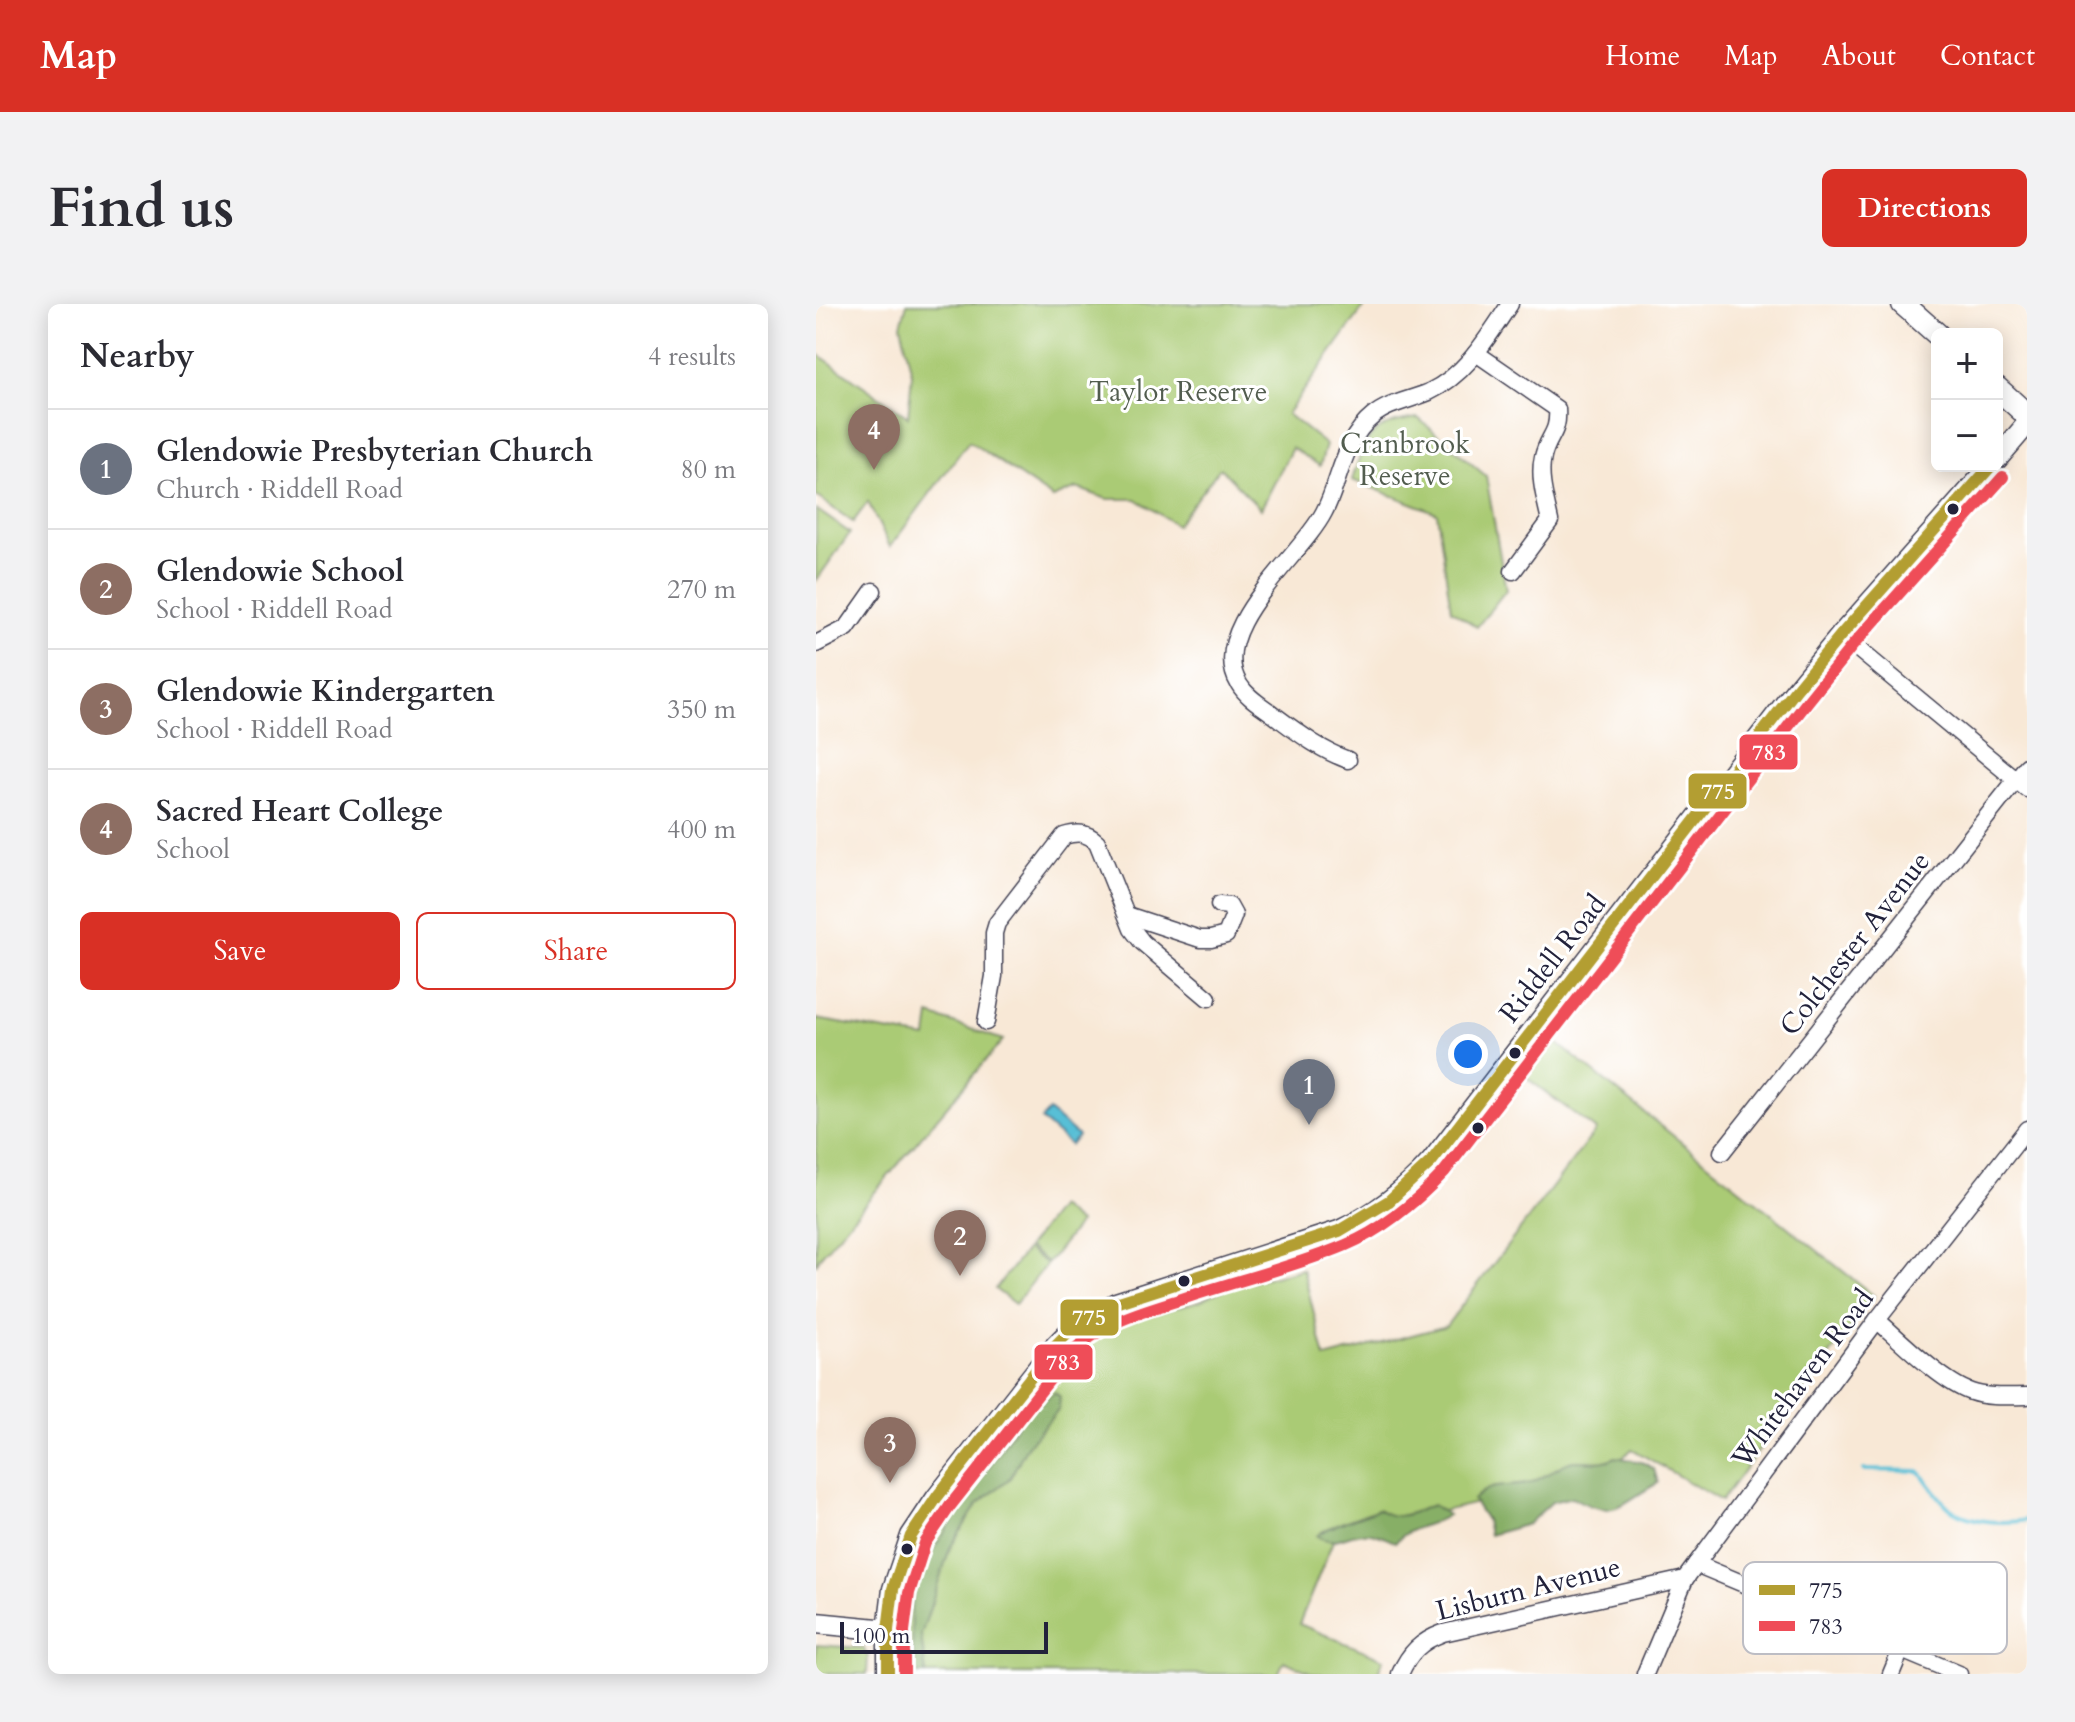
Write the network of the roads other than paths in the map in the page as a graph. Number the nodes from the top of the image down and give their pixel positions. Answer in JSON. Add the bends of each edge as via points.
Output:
{"nodes":[{"id":1,"x":1510,"y":304,"type":"edge"},
{"id":2,"x":1903,"y":304,"type":"edge"},
{"id":3,"x":1931,"y":329,"type":"edge"},
{"id":4,"x":1476,"y":353,"type":"junction"},
{"id":5,"x":2003,"y":393,"type":"edge"},
{"id":6,"x":2027,"y":415,"type":"edge"},
{"id":7,"x":2027,"y":424,"type":"edge"},
{"id":8,"x":2003,"y":452,"type":"edge"},
{"id":9,"x":1986,"y":472,"type":"edge"},
{"id":10,"x":1513,"y":571,"type":"dead end"},
{"id":11,"x":873,"y":591,"type":"dead end"},
{"id":12,"x":1841,"y":635,"type":"junction"},
{"id":13,"x":816,"y":644,"type":"edge"},
{"id":14,"x":1348,"y":760,"type":"dead end"},
{"id":15,"x":2027,"y":766,"type":"edge"},
{"id":16,"x":2021,"y":784,"type":"edge"},
{"id":17,"x":1219,"y":905,"type":"dead end"},
{"id":18,"x":1127,"y":915,"type":"junction"},
{"id":19,"x":1208,"y":998,"type":"dead end"},
{"id":20,"x":986,"y":1022,"type":"dead end"},
{"id":21,"x":2027,"y":1129,"type":"edge"},
{"id":22,"x":1722,"y":1152,"type":"dead end"},
{"id":23,"x":1877,"y":1320,"type":"junction"},
{"id":24,"x":2027,"y":1396,"type":"edge"},
{"id":25,"x":1696,"y":1564,"type":"junction"},
{"id":26,"x":1685,"y":1579,"type":"junction"},
{"id":27,"x":1743,"y":1584,"type":"edge"},
{"id":28,"x":816,"y":1623,"type":"edge"},
{"id":29,"x":888,"y":1630,"type":"junction"},
{"id":30,"x":1899,"y":1654,"type":"edge"},
{"id":31,"x":1911,"y":1654,"type":"edge"},
{"id":32,"x":888,"y":1674,"type":"edge"},
{"id":33,"x":1400,"y":1674,"type":"edge"},
{"id":34,"x":1645,"y":1674,"type":"edge"},
{"id":35,"x":1891,"y":1674,"type":"edge"},
{"id":36,"x":1959,"y":1674,"type":"edge"}],
"edges":[{"from":1,"to":4,"type":"street"},
{"from":2,"to":3,"type":"main road"},
{"from":4,"to":10,"type":"street","via":[[1557,409],[1559,426],[1541,471],[1550,521]]},
{"from":4,"to":14,"type":"street","via":[[1448,382],[1374,414],[1359,429],[1324,513],[1235,638],[1234,671],[1250,698],[1323,750]]},
{"from":5,"to":6,"type":"main road"},
{"from":7,"to":8,"type":"street"},
{"from":9,"to":12,"type":"street","name":"Riddell Road"},
{"from":11,"to":13,"type":"street","via":[[847,628]]},
{"from":12,"to":16,"type":"street"},
{"from":12,"to":29,"type":"street","name":"Riddell Road","via":[[1406,1188],[1339,1231],[1116,1303],[1067,1333],[920,1519],[897,1569]]},
{"from":15,"to":16,"type":"street","name":"Colchester Avenue"},
{"from":16,"to":22,"type":"street","name":"Colchester Avenue"},
{"from":17,"to":18,"type":"street","via":[[1229,906],[1234,915],[1226,935],[1211,939]]},
{"from":18,"to":19,"type":"street","via":[[1142,942]]},
{"from":18,"to":20,"type":"street","via":[[1097,842],[1076,832],[1064,836],[997,923]]},
{"from":21,"to":23,"type":"street","name":"Whitehaven Road"},
{"from":23,"to":24,"type":"street","via":[[1953,1383],[1980,1394]]},
{"from":23,"to":25,"type":"street","name":"Whitehaven Road"},
{"from":25,"to":26,"type":"street","name":"Whitehaven Road"},
{"from":25,"to":27,"type":"street"},
{"from":26,"to":33,"type":"street","name":"Lisburn Avenue","via":[[1443,1633],[1421,1643]]},
{"from":26,"to":34,"type":"street","name":"Whitehaven Road"},
{"from":28,"to":29,"type":"street"},
{"from":29,"to":32,"type":"street","name":"Riddell Road"},
{"from":30,"to":35,"type":"street"},
{"from":31,"to":36,"type":"street"}]}
